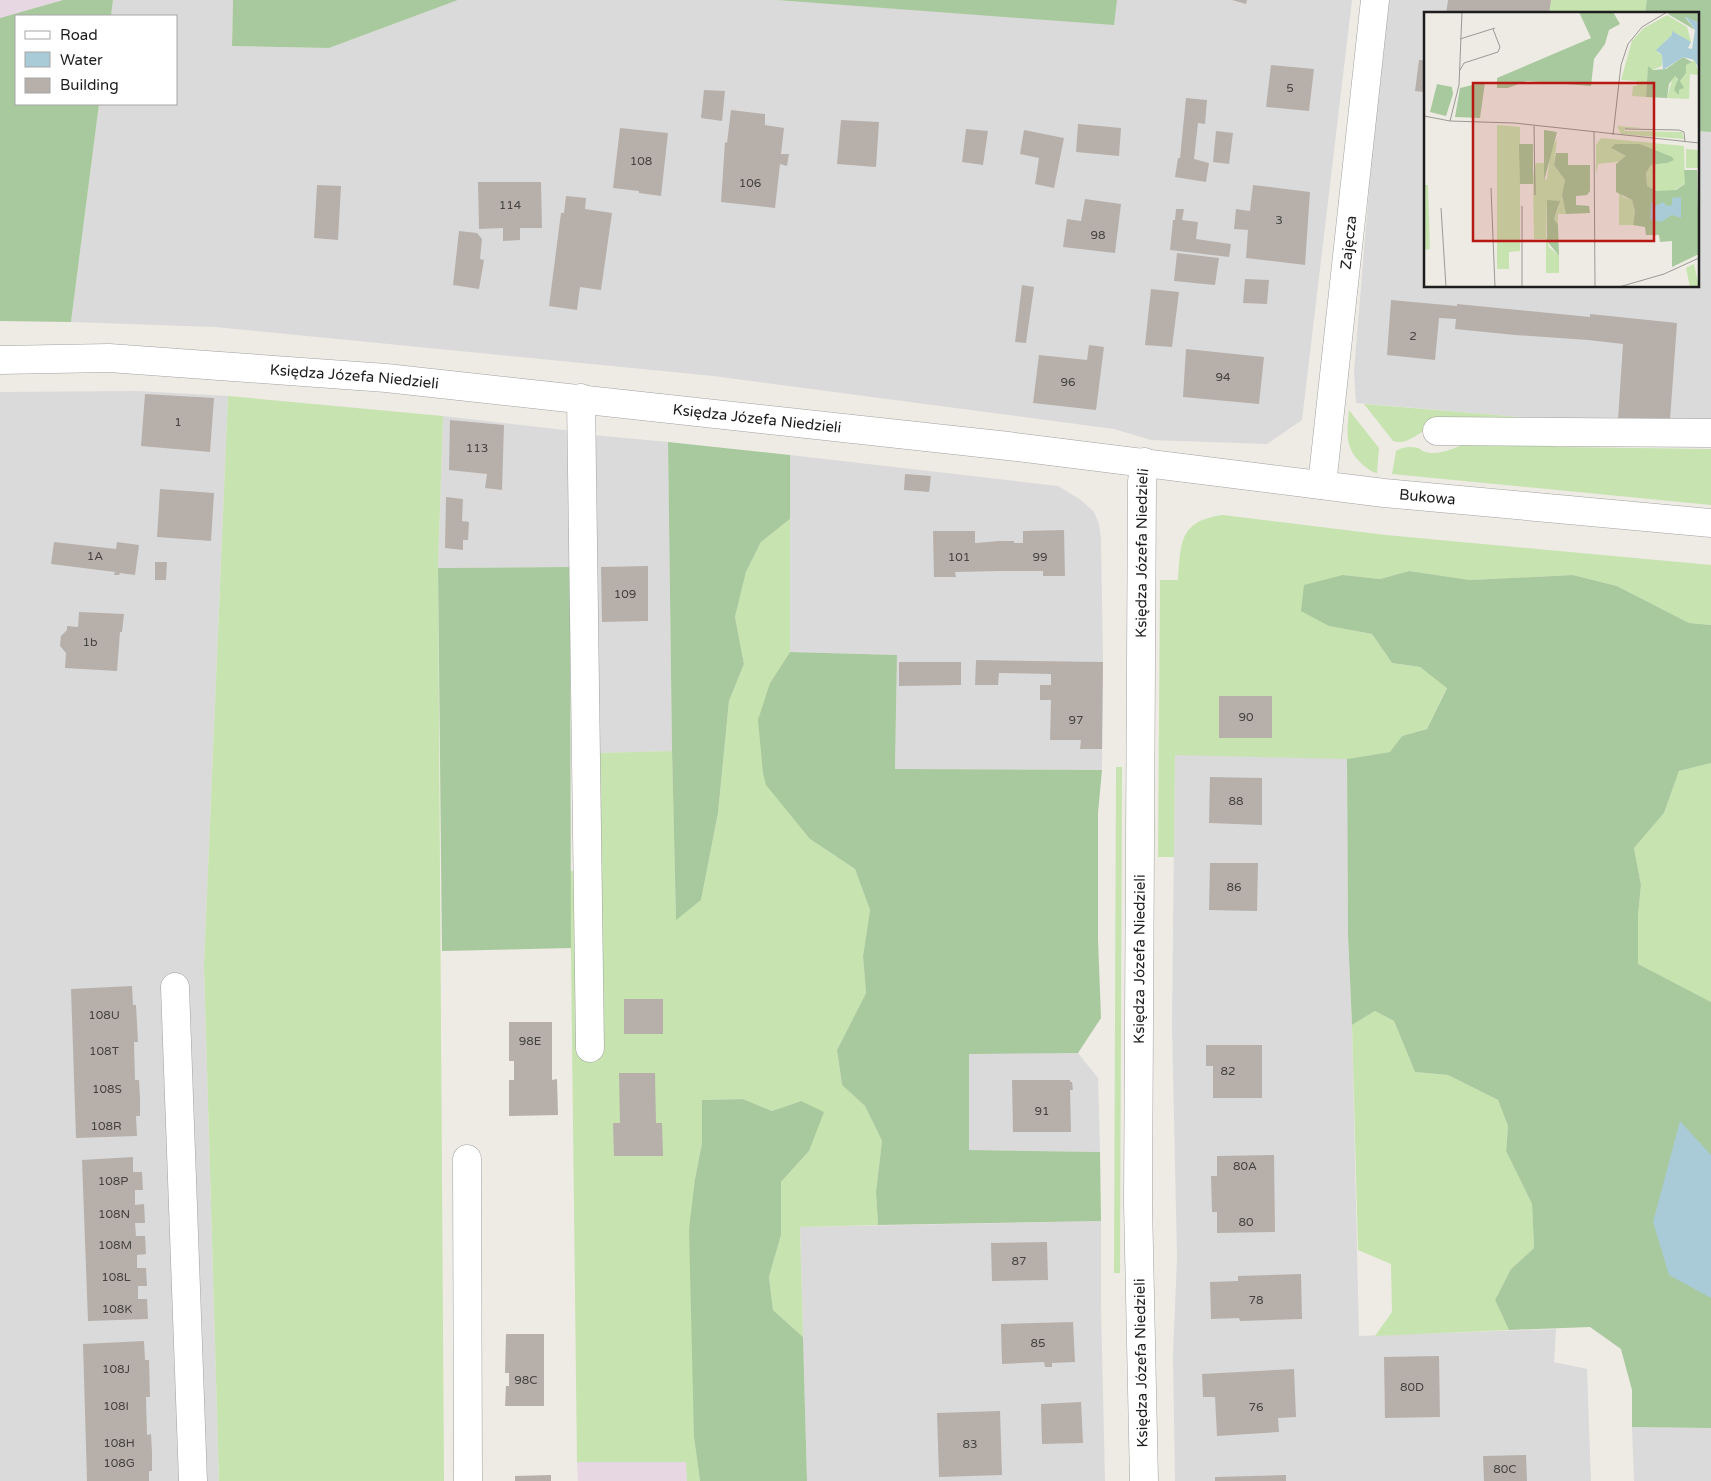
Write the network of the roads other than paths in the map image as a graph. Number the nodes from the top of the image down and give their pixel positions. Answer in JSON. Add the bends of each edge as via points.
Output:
{"nodes":[{"id":1,"x":1375,"y":0,"type":"edge"},
{"id":2,"x":0,"y":360,"type":"edge"},
{"id":3,"x":581,"y":398,"type":"junction"},
{"id":4,"x":1437,"y":431,"type":"dead end"},
{"id":5,"x":1711,"y":433,"type":"edge"},
{"id":6,"x":1144,"y":462,"type":"junction"},
{"id":7,"x":1322,"y":485,"type":"junction"},
{"id":8,"x":1711,"y":523,"type":"edge"},
{"id":9,"x":175,"y":987,"type":"dead end"},
{"id":10,"x":590,"y":1048,"type":"dead end"},
{"id":11,"x":467,"y":1159,"type":"dead end"},
{"id":12,"x":193,"y":1481,"type":"edge"},
{"id":13,"x":468,"y":1481,"type":"edge"},
{"id":14,"x":1144,"y":1481,"type":"edge"}],
"edges":[{"from":1,"to":7,"type":"street","name":"Zajęcza"},
{"from":2,"to":3,"type":"street","name":"Księdza Józefa Niedzieli","via":[[109,358],[222,365]]},
{"from":3,"to":6,"type":"street","name":"Księdza Józefa Niedzieli"},
{"from":3,"to":10,"type":"street"},
{"from":4,"to":5,"type":"street"},
{"from":6,"to":7,"type":"street","name":"Bukowa"},
{"from":6,"to":14,"type":"street","name":"Księdza Józefa Niedzieli","via":[[1138,1173]]},
{"from":7,"to":8,"type":"street","name":"Bukowa"},
{"from":9,"to":12,"type":"street"},
{"from":11,"to":13,"type":"street"}]}
